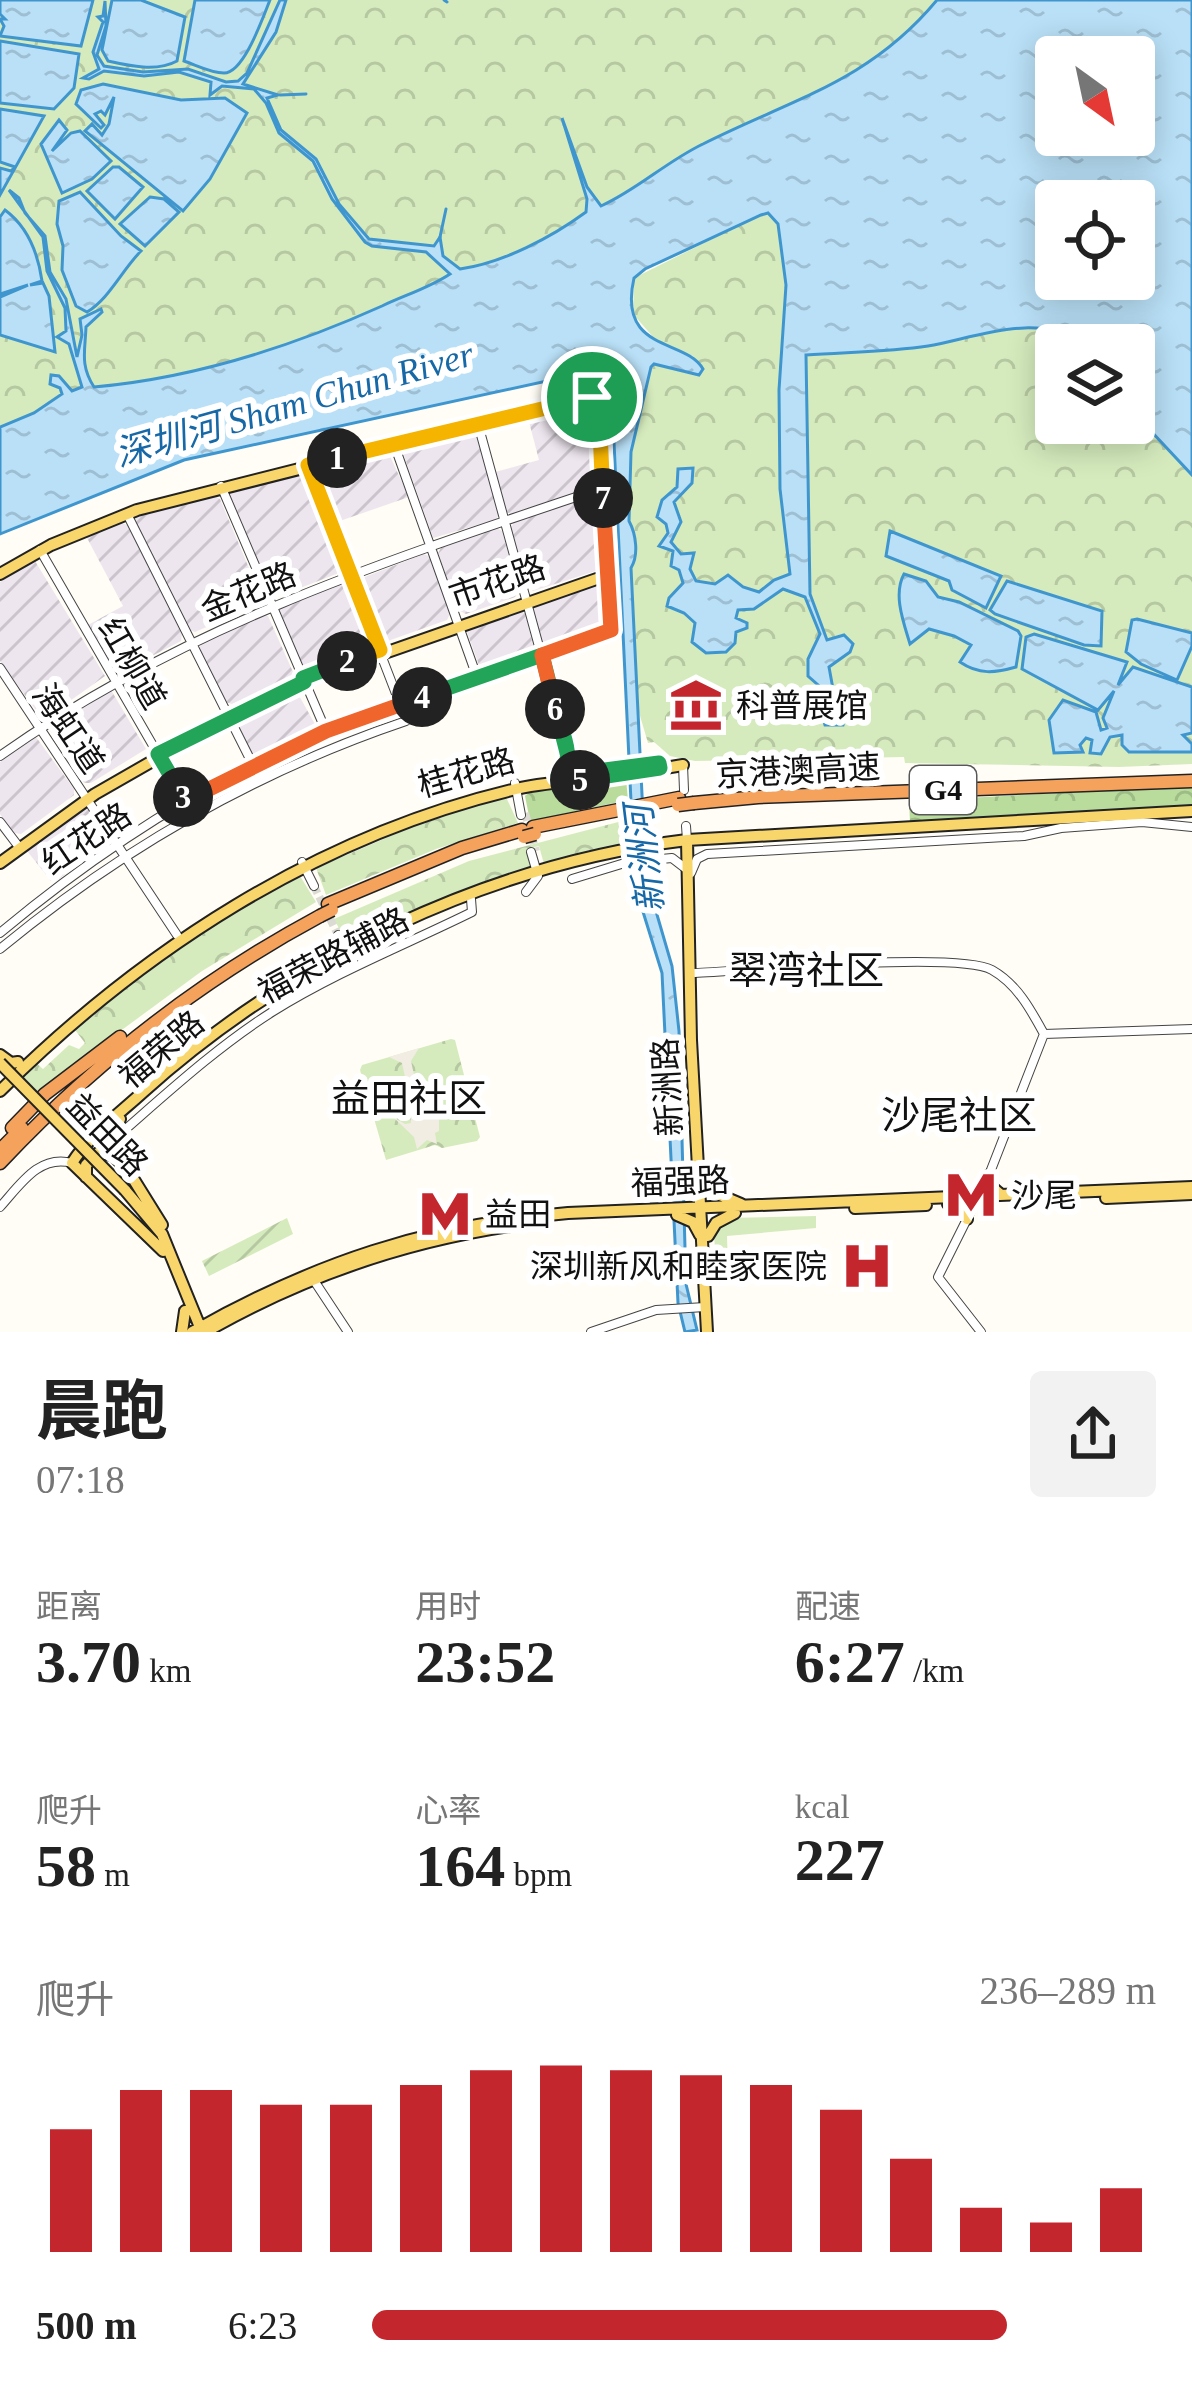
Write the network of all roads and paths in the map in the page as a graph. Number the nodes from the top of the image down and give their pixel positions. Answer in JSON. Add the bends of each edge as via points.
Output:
{"nodes":[{"id":1,"x":596,"y":400,"type":"joint"},
{"id":2,"x":478,"y":424,"type":"junction"},
{"id":3,"x":394,"y":444,"type":"junction"},
{"id":4,"x":308,"y":465,"type":"junction"},
{"id":5,"x":220,"y":486,"type":"junction"},
{"id":6,"x":603,"y":488,"type":"junction"},
{"id":7,"x":127,"y":514,"type":"junction"},
{"id":8,"x":504,"y":521,"type":"junction"},
{"id":9,"x":431,"y":546,"type":"junction"},
{"id":10,"x":40,"y":550,"type":"junction"},
{"id":11,"x":0,"y":574,"type":"edge"},
{"id":12,"x":351,"y":575,"type":"junction"},
{"id":13,"x":608,"y":575,"type":"junction"},
{"id":14,"x":525,"y":601,"type":"junction"},
{"id":15,"x":271,"y":604,"type":"junction"},
{"id":16,"x":458,"y":624,"type":"junction"},
{"id":17,"x":191,"y":641,"type":"junction"},
{"id":18,"x":381,"y":652,"type":"junction"},
{"id":19,"x":542,"y":655,"type":"junction"},
{"id":20,"x":0,"y":668,"type":"edge"},
{"id":21,"x":477,"y":677,"type":"junction"},
{"id":22,"x":303,"y":680,"type":"junction"},
{"id":23,"x":116,"y":681,"type":"junction"},
{"id":24,"x":400,"y":704,"type":"junction"},
{"id":25,"x":228,"y":714,"type":"junction"},
{"id":26,"x":406,"y":721,"type":"dead end"},
{"id":27,"x":40,"y":727,"type":"junction"},
{"id":28,"x":326,"y":731,"type":"junction"},
{"id":29,"x":157,"y":753,"type":"junction"},
{"id":30,"x":0,"y":756,"type":"edge"},
{"id":31,"x":569,"y":761,"type":"junction"},
{"id":32,"x":253,"y":765,"type":"junction"},
{"id":33,"x":683,"y":765,"type":"joint"},
{"id":34,"x":558,"y":776,"type":"junction"},
{"id":35,"x":573,"y":777,"type":"junction"},
{"id":36,"x":1192,"y":777,"type":"edge"},
{"id":37,"x":87,"y":797,"type":"junction"},
{"id":38,"x":686,"y":798,"type":"junction"},
{"id":39,"x":185,"y":801,"type":"junction"},
{"id":40,"x":521,"y":809,"type":"junction"},
{"id":41,"x":1192,"y":814,"type":"edge"},
{"id":42,"x":0,"y":822,"type":"edge"},
{"id":43,"x":1061,"y":824,"type":"junction"},
{"id":44,"x":686,"y":826,"type":"dead end"},
{"id":45,"x":1192,"y":827,"type":"edge"},
{"id":46,"x":118,"y":843,"type":"junction"},
{"id":47,"x":686,"y":843,"type":"junction"},
{"id":48,"x":18,"y":846,"type":"junction"},
{"id":49,"x":533,"y":851,"type":"tunnel mouth"},
{"id":50,"x":649,"y":852,"type":"junction"},
{"id":51,"x":630,"y":855,"type":"junction"},
{"id":52,"x":126,"y":857,"type":"junction"},
{"id":53,"x":0,"y":860,"type":"edge"},
{"id":54,"x":303,"y":865,"type":"junction"},
{"id":55,"x":687,"y":872,"type":"junction"},
{"id":56,"x":539,"y":874,"type":"junction"},
{"id":57,"x":572,"y":879,"type":"dead end"},
{"id":58,"x":314,"y":886,"type":"tunnel mouth"},
{"id":59,"x":526,"y":892,"type":"dead end"},
{"id":60,"x":471,"y":905,"type":"junction"},
{"id":61,"x":0,"y":933,"type":"edge"},
{"id":62,"x":177,"y":935,"type":"junction"},
{"id":63,"x":338,"y":935,"type":"tunnel mouth"},
{"id":64,"x":0,"y":949,"type":"edge"},
{"id":65,"x":347,"y":953,"type":"junction"},
{"id":66,"x":695,"y":973,"type":"junction"},
{"id":67,"x":228,"y":1029,"type":"junction"},
{"id":68,"x":1192,"y":1029,"type":"edge"},
{"id":69,"x":1044,"y":1034,"type":"junction"},
{"id":70,"x":216,"y":1052,"type":"junction"},
{"id":71,"x":4,"y":1063,"type":"edge"},
{"id":72,"x":95,"y":1064,"type":"junction"},
{"id":73,"x":0,"y":1081,"type":"edge"},
{"id":74,"x":0,"y":1090,"type":"edge"},
{"id":75,"x":12,"y":1128,"type":"dead end"},
{"id":76,"x":105,"y":1143,"type":"junction"},
{"id":77,"x":0,"y":1150,"type":"edge"},
{"id":78,"x":0,"y":1163,"type":"edge"},
{"id":79,"x":72,"y":1163,"type":"junction"},
{"id":80,"x":702,"y":1173,"type":"junction"},
{"id":81,"x":988,"y":1175,"type":"junction"},
{"id":82,"x":86,"y":1177,"type":"junction"},
{"id":83,"x":1192,"y":1190,"type":"edge"},
{"id":84,"x":1001,"y":1195,"type":"junction"},
{"id":85,"x":1029,"y":1197,"type":"junction"},
{"id":86,"x":977,"y":1199,"type":"junction"},
{"id":87,"x":948,"y":1204,"type":"junction"},
{"id":88,"x":0,"y":1207,"type":"edge"},
{"id":89,"x":698,"y":1211,"type":"junction"},
{"id":90,"x":967,"y":1219,"type":"junction"},
{"id":91,"x":705,"y":1239,"type":"junction"},
{"id":92,"x":166,"y":1250,"type":"junction"},
{"id":93,"x":313,"y":1279,"type":"junction"},
{"id":94,"x":700,"y":1307,"type":"junction"},
{"id":95,"x":188,"y":1308,"type":"junction"},
{"id":96,"x":224,"y":1317,"type":"junction"},
{"id":97,"x":200,"y":1331,"type":"edge"},
{"id":98,"x":182,"y":1332,"type":"edge"},
{"id":99,"x":348,"y":1332,"type":"edge"},
{"id":100,"x":591,"y":1332,"type":"edge"},
{"id":101,"x":710,"y":1332,"type":"edge"},
{"id":102,"x":981,"y":1332,"type":"edge"}],
"edges":[{"from":1,"to":2,"type":"main road"},
{"from":1,"to":6,"type":"street"},
{"from":2,"to":3,"type":"main road"},
{"from":2,"to":8,"type":"street"},
{"from":3,"to":4,"type":"main road"},
{"from":3,"to":9,"type":"street"},
{"from":4,"to":5,"type":"main road"},
{"from":4,"to":12,"type":"street"},
{"from":5,"to":7,"type":"main road"},
{"from":5,"to":15,"type":"street"},
{"from":6,"to":8,"type":"street","name":"金花路"},
{"from":6,"to":13,"type":"street"},
{"from":7,"to":10,"type":"main road"},
{"from":7,"to":17,"type":"street"},
{"from":8,"to":9,"type":"street","name":"金花路"},
{"from":8,"to":14,"type":"street"},
{"from":9,"to":12,"type":"street","name":"金花路"},
{"from":9,"to":16,"type":"street"},
{"from":10,"to":11,"type":"main road"},
{"from":10,"to":23,"type":"street","name":"红柳道"},
{"from":12,"to":15,"type":"street","name":"金花路"},
{"from":12,"to":18,"type":"street"},
{"from":13,"to":14,"type":"main road","name":"市花路"},
{"from":13,"to":19,"type":"street","name":"红花路","via":[[607,634]]},
{"from":14,"to":16,"type":"main road","name":"市花路"},
{"from":14,"to":19,"type":"street"},
{"from":15,"to":17,"type":"street","name":"金花路"},
{"from":15,"to":22,"type":"street"},
{"from":16,"to":18,"type":"main road","name":"市花路"},
{"from":16,"to":21,"type":"street"},
{"from":17,"to":23,"type":"street","name":"金花路"},
{"from":17,"to":25,"type":"street"},
{"from":18,"to":22,"type":"main road","name":"市花路"},
{"from":18,"to":24,"type":"street"},
{"from":19,"to":21,"type":"street","name":"红花路"},
{"from":19,"to":31,"type":"street"},
{"from":20,"to":27,"type":"street","name":"海虹道"},
{"from":21,"to":24,"type":"street","name":"红花路"},
{"from":22,"to":25,"type":"main road","name":"市花路"},
{"from":22,"to":28,"type":"street"},
{"from":23,"to":27,"type":"street","name":"金花路"},
{"from":23,"to":29,"type":"street","name":"红柳道"},
{"from":24,"to":28,"type":"street","name":"红花路"},
{"from":25,"to":29,"type":"main road","name":"市花路"},
{"from":25,"to":32,"type":"street"},
{"from":26,"to":52,"type":"street","via":[[260,780]]},
{"from":27,"to":30,"type":"street","name":"金花路"},
{"from":27,"to":37,"type":"street","name":"海虹道"},
{"from":28,"to":32,"type":"street","name":"红花路"},
{"from":29,"to":37,"type":"main road","name":"市花路"},
{"from":29,"to":39,"type":"street","name":"红柳道"},
{"from":31,"to":34,"type":"main road"},
{"from":31,"to":35,"type":"street"},
{"from":32,"to":39,"type":"street","name":"红花路"},
{"from":33,"to":35,"type":"main road","name":"桂花路"},
{"from":33,"to":38,"type":"street"},
{"from":34,"to":35,"type":"main road","name":"桂花路"},
{"from":34,"to":40,"type":"main road","name":"桂花路"},
{"from":35,"to":40,"type":"main road","name":"桂花路","via":[[532,785]]},
{"from":36,"to":38,"type":"highway","name":"京港澳高速","number":"G4"},
{"from":37,"to":46,"type":"street","name":"海虹道"},
{"from":37,"to":48,"type":"main road","name":"市花路"},
{"from":38,"to":40,"type":"highway","name":"京港澳高速","number":"G4","via":[[621,810]]},
{"from":39,"to":46,"type":"street","name":"红花路"},
{"from":40,"to":54,"type":"main road","name":"桂花路","via":[[430,808]]},
{"from":40,"to":72,"type":"highway","number":"G4","via":[[429,868],[324,910]]},
{"from":41,"to":43,"type":"main road","name":"福荣路"},
{"from":41,"to":47,"type":"main road","name":"福荣路"},
{"from":42,"to":48,"type":"street"},
{"from":43,"to":45,"type":"street"},
{"from":43,"to":47,"type":"main road","name":"福荣路"},
{"from":43,"to":55,"type":"street","via":[[1024,836],[707,854]]},
{"from":44,"to":47,"type":"street","name":"新洲路"},
{"from":46,"to":52,"type":"street","name":"海虹道"},
{"from":46,"to":61,"type":"street","name":"红花路"},
{"from":47,"to":50,"type":"main road","name":"福荣路"},
{"from":47,"to":55,"type":"main road","name":"新洲路"},
{"from":48,"to":53,"type":"main road","name":"市花路"},
{"from":49,"to":56,"type":"street"},
{"from":50,"to":51,"type":"main road","name":"福荣路"},
{"from":50,"to":55,"type":"street","via":[[675,858]]},
{"from":51,"to":56,"type":"main road","name":"福荣路"},
{"from":51,"to":57,"type":"street"},
{"from":52,"to":62,"type":"street","name":"海虹道"},
{"from":52,"to":64,"type":"street"},
{"from":54,"to":58,"type":"street"},
{"from":54,"to":62,"type":"main road","name":"桂花路"},
{"from":54,"to":74,"type":"main road","name":"桂花路","via":[[127,976]]},
{"from":55,"to":66,"type":"main road","name":"新洲路"},
{"from":55,"to":80,"type":"main road","name":"新洲路"},
{"from":56,"to":59,"type":"street"},
{"from":56,"to":60,"type":"main road","name":"福荣路"},
{"from":56,"to":65,"type":"main road","name":"福荣路","via":[[469,895]]},
{"from":60,"to":65,"type":"main road","name":"福荣路"},
{"from":60,"to":70,"type":"street","name":"福荣路辅路","via":[[274,1011]]},
{"from":62,"to":71,"type":"main road","name":"桂花路"},
{"from":63,"to":65,"type":"street"},
{"from":65,"to":67,"type":"main road","name":"福荣路"},
{"from":65,"to":76,"type":"main road","name":"福荣路","via":[[196,1047]]},
{"from":66,"to":69,"type":"street","via":[[919,960],[990,968],[1024,998]]},
{"from":66,"to":80,"type":"main road","name":"新洲路"},
{"from":67,"to":70,"type":"street"},
{"from":67,"to":76,"type":"main road","name":"福荣路","via":[[120,1118]]},
{"from":68,"to":69,"type":"street"},
{"from":69,"to":81,"type":"street"},
{"from":70,"to":76,"type":"street","name":"福荣路辅路"},
{"from":71,"to":73,"type":"main road","name":"桂花路"},
{"from":71,"to":92,"type":"main road","name":"益田路","bridge":true,"via":[[124,1192]]},
{"from":72,"to":75,"type":"highway","via":[[45,1094]]},
{"from":72,"to":77,"type":"highway","number":"G4"},
{"from":72,"to":78,"type":"highway","number":"G4"},
{"from":76,"to":79,"type":"main road","name":"福荣路"},
{"from":76,"to":82,"type":"main road"},
{"from":76,"to":92,"type":"main road","name":"益田路","via":[[154,1208]]},
{"from":79,"to":82,"type":"main road","name":"益田路"},
{"from":79,"to":88,"type":"street","via":[[43,1164]]},
{"from":80,"to":89,"type":"main road","name":"新洲路"},
{"from":80,"to":89,"type":"main road","via":[[715,1193]]},
{"from":81,"to":84,"type":"main road"},
{"from":81,"to":86,"type":"street"},
{"from":82,"to":92,"type":"main road","name":"益田路"},
{"from":83,"to":85,"type":"main road","name":"福强路"},
{"from":84,"to":85,"type":"main road","name":"福强路"},
{"from":84,"to":86,"type":"main road","name":"福强路"},
{"from":85,"to":86,"type":"main road","name":"福强路"},
{"from":86,"to":87,"type":"main road","name":"福强路"},
{"from":86,"to":89,"type":"main road","name":"福强路"},
{"from":86,"to":90,"type":"street"},
{"from":87,"to":89,"type":"main road","name":"福强路"},
{"from":87,"to":90,"type":"main road"},
{"from":89,"to":91,"type":"main road","name":"新洲路"},
{"from":89,"to":91,"type":"main road","via":[[716,1223]]},
{"from":89,"to":93,"type":"main road","name":"福强路","via":[[484,1230]]},
{"from":89,"to":96,"type":"main road","name":"福强路","via":[[536,1215],[434,1232],[313,1270]]},
{"from":90,"to":102,"type":"street","via":[[938,1276]]},
{"from":91,"to":94,"type":"main road","name":"新洲路"},
{"from":91,"to":101,"type":"main road","name":"新洲路"},
{"from":92,"to":95,"type":"main road","name":"益田路"},
{"from":93,"to":96,"type":"main road","name":"福强路"},
{"from":93,"to":99,"type":"street"},
{"from":94,"to":100,"type":"street","via":[[646,1313]]},
{"from":94,"to":101,"type":"main road","name":"新洲路"},
{"from":95,"to":96,"type":"main road"},
{"from":95,"to":97,"type":"main road","name":"益田路"},
{"from":95,"to":98,"type":"main road"},
{"from":96,"to":97,"type":"main road","name":"福强路"}]}
